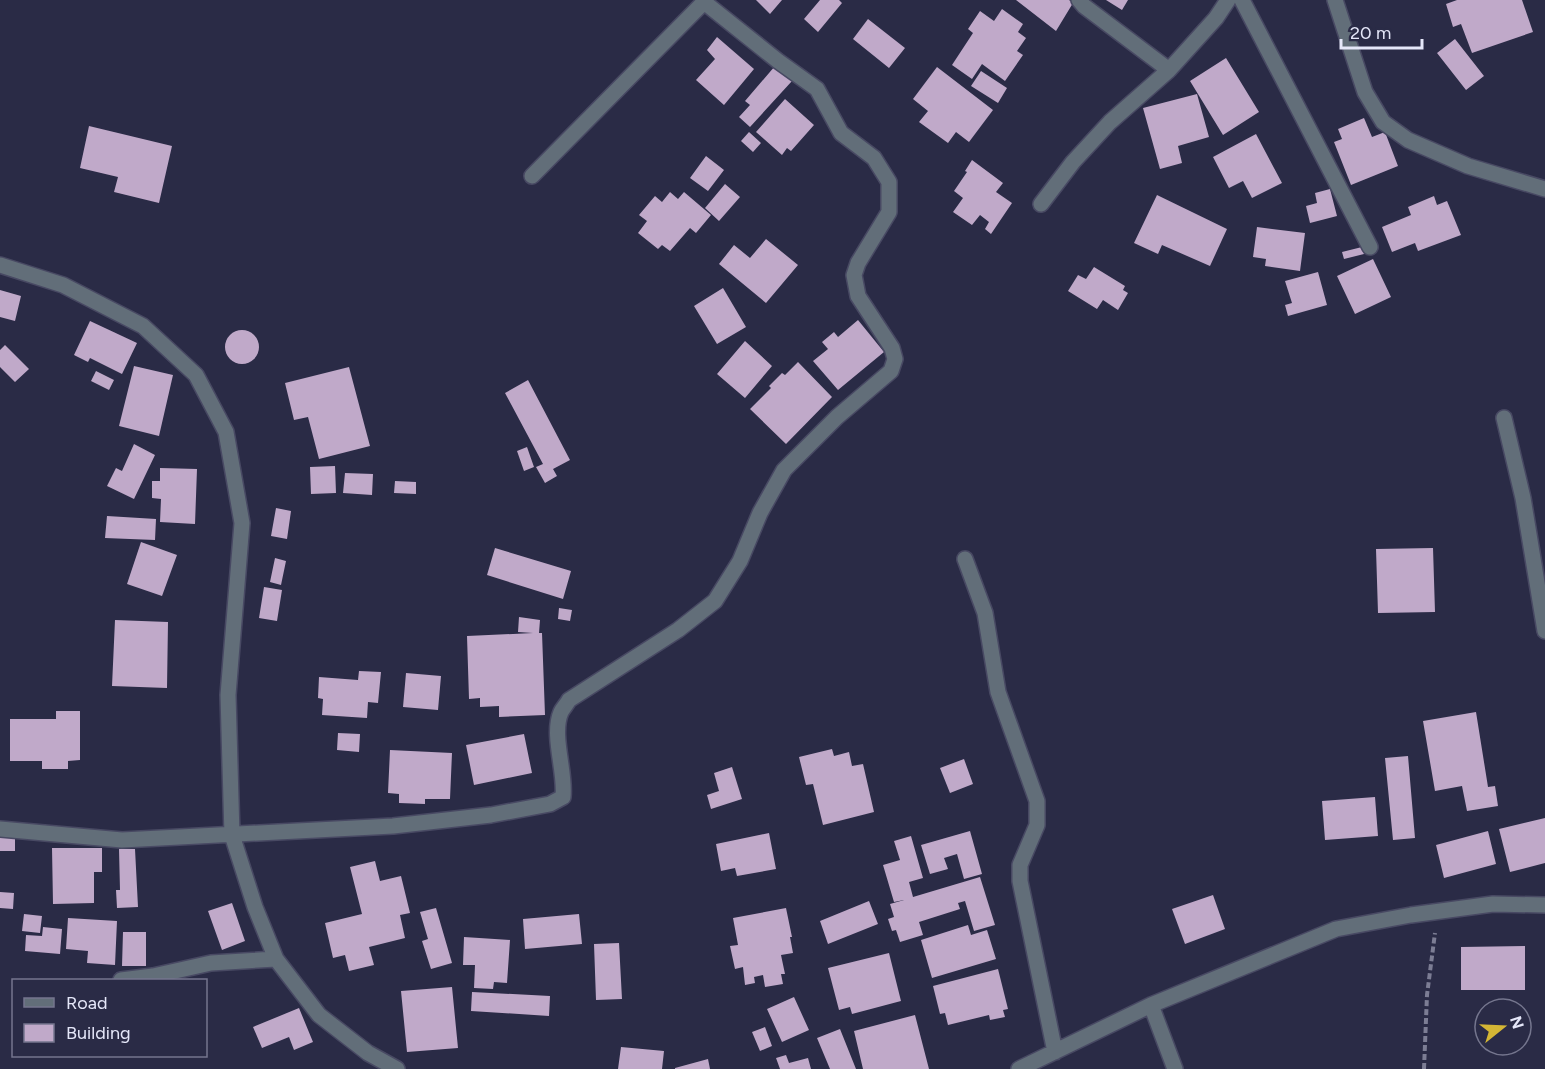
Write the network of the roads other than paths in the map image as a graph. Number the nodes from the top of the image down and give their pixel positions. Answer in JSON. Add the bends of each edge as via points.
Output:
{"nodes":[{"id":1,"x":1079,"y":0,"type":"edge"},
{"id":2,"x":1227,"y":0,"type":"edge"},
{"id":3,"x":1242,"y":0,"type":"edge"},
{"id":4,"x":1335,"y":0,"type":"edge"},
{"id":5,"x":705,"y":1,"type":"edge"},
{"id":6,"x":1169,"y":70,"type":"junction"},
{"id":7,"x":532,"y":176,"type":"dead end"},
{"id":8,"x":1545,"y":189,"type":"edge"},
{"id":9,"x":1041,"y":204,"type":"dead end"},
{"id":10,"x":1370,"y":247,"type":"dead end"},
{"id":11,"x":0,"y":265,"type":"edge"},
{"id":12,"x":1504,"y":418,"type":"dead end"},
{"id":13,"x":965,"y":559,"type":"dead end"},
{"id":14,"x":1545,"y":631,"type":"edge"},
{"id":15,"x":0,"y":829,"type":"edge"},
{"id":16,"x":232,"y":835,"type":"junction"},
{"id":17,"x":1545,"y":904,"type":"edge"},
{"id":18,"x":276,"y":959,"type":"junction"},
{"id":19,"x":134,"y":979,"type":"edge"},
{"id":20,"x":1151,"y":1005,"type":"junction"},
{"id":21,"x":1055,"y":1052,"type":"junction"},
{"id":22,"x":397,"y":1069,"type":"edge"},
{"id":23,"x":1019,"y":1069,"type":"edge"},
{"id":24,"x":1174,"y":1069,"type":"edge"}],
"edges":[{"from":1,"to":6,"type":"street"},
{"from":2,"to":6,"type":"street","via":[[1216,18]]},
{"from":3,"to":10,"type":"street"},
{"from":4,"to":8,"type":"street","via":[[1365,92],[1383,122],[1408,140],[1468,166]]},
{"from":5,"to":7,"type":"street"},
{"from":5,"to":16,"type":"street","via":[[817,89],[842,133],[874,158],[889,182],[889,212],[854,275],[858,296],[892,348],[895,359],[891,371],[784,470],[740,561],[715,601],[678,630],[569,700],[561,713],[558,734],[565,783],[563,797],[550,804],[490,815],[393,826]]},
{"from":6,"to":9,"type":"street","via":[[1110,122],[1072,162]]},
{"from":11,"to":16,"type":"street","via":[[63,285],[143,326],[196,375],[226,432],[242,523],[228,695]]},
{"from":12,"to":14,"type":"street","via":[[1523,498]]},
{"from":13,"to":21,"type":"street","via":[[985,613],[998,692],[1037,801],[1037,825],[1020,865],[1020,880]]},
{"from":15,"to":16,"type":"street","via":[[122,840]]},
{"from":16,"to":18,"type":"street"},
{"from":17,"to":20,"type":"street","via":[[1493,904],[1336,929]]},
{"from":18,"to":19,"type":"street","via":[[211,963]]},
{"from":18,"to":22,"type":"street","via":[[319,1015],[368,1053]]},
{"from":20,"to":21,"type":"street"},
{"from":20,"to":24,"type":"street"},
{"from":21,"to":23,"type":"street"}]}
